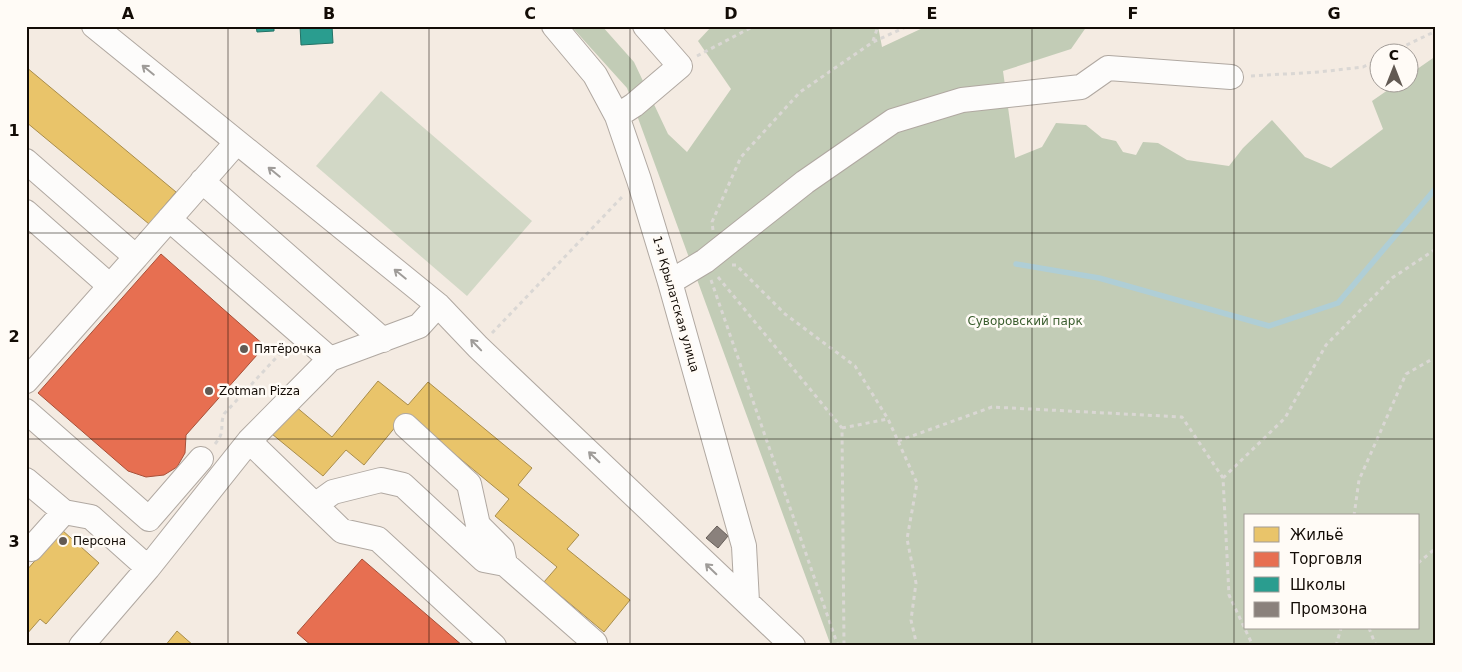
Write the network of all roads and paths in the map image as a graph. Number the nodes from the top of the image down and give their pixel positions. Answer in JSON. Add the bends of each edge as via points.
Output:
{"nodes":[{"id":1,"x":94,"y":26,"type":"edge"},
{"id":2,"x":554,"y":26,"type":"edge"},
{"id":3,"x":645,"y":26,"type":"edge"},
{"id":4,"x":754,"y":26,"type":"edge"},
{"id":5,"x":878,"y":26,"type":"edge"},
{"id":6,"x":908,"y":26,"type":"edge"},
{"id":7,"x":1436,"y":31,"type":"edge"},
{"id":8,"x":872,"y":42,"type":"junction"},
{"id":9,"x":1413,"y":42,"type":"edge"},
{"id":10,"x":1370,"y":64,"type":"edge"},
{"id":11,"x":680,"y":66,"type":"junction"},
{"id":12,"x":1230,"y":77,"type":"joint"},
{"id":13,"x":617,"y":116,"type":"junction"},
{"id":14,"x":237,"y":142,"type":"junction"},
{"id":15,"x":26,"y":161,"type":"edge"},
{"id":16,"x":639,"y":180,"type":"junction"},
{"id":17,"x":202,"y":181,"type":"junction"},
{"id":18,"x":26,"y":212,"type":"edge"},
{"id":19,"x":169,"y":219,"type":"junction"},
{"id":20,"x":1436,"y":249,"type":"edge"},
{"id":21,"x":710,"y":256,"type":"junction"},
{"id":22,"x":136,"y":257,"type":"junction"},
{"id":23,"x":670,"y":282,"type":"junction"},
{"id":24,"x":110,"y":286,"type":"junction"},
{"id":25,"x":438,"y":305,"type":"junction"},
{"id":26,"x":300,"y":333,"type":"junction"},
{"id":27,"x":383,"y":340,"type":"junction"},
{"id":28,"x":478,"y":347,"type":"junction"},
{"id":29,"x":1436,"y":357,"type":"edge"},
{"id":30,"x":330,"y":359,"type":"junction"},
{"id":31,"x":26,"y":381,"type":"edge"},
{"id":32,"x":26,"y":411,"type":"edge"},
{"id":33,"x":888,"y":419,"type":"junction"},
{"id":34,"x":406,"y":426,"type":"dead end"},
{"id":35,"x":842,"y":428,"type":"junction"},
{"id":36,"x":249,"y":441,"type":"junction"},
{"id":37,"x":898,"y":441,"type":"junction"},
{"id":38,"x":201,"y":459,"type":"joint"},
{"id":39,"x":1223,"y":478,"type":"junction"},
{"id":40,"x":26,"y":480,"type":"edge"},
{"id":41,"x":315,"y":505,"type":"junction"},
{"id":42,"x":64,"y":512,"type":"junction"},
{"id":43,"x":1354,"y":514,"type":"edge"},
{"id":44,"x":149,"y":519,"type":"junction"},
{"id":45,"x":172,"y":539,"type":"junction"},
{"id":46,"x":26,"y":545,"type":"edge"},
{"id":47,"x":1436,"y":548,"type":"edge"},
{"id":48,"x":1420,"y":561,"type":"edge"},
{"id":49,"x":505,"y":564,"type":"junction"},
{"id":50,"x":148,"y":568,"type":"junction"},
{"id":51,"x":747,"y":602,"type":"junction"},
{"id":52,"x":1244,"y":625,"type":"edge"},
{"id":53,"x":1246,"y":630,"type":"edge"},
{"id":54,"x":1340,"y":630,"type":"edge"},
{"id":55,"x":1371,"y":630,"type":"edge"},
{"id":56,"x":595,"y":645,"type":"edge"},
{"id":57,"x":81,"y":646,"type":"edge"},
{"id":58,"x":494,"y":646,"type":"edge"},
{"id":59,"x":793,"y":646,"type":"edge"},
{"id":60,"x":838,"y":646,"type":"edge"},
{"id":61,"x":844,"y":646,"type":"edge"},
{"id":62,"x":917,"y":646,"type":"edge"},
{"id":63,"x":1254,"y":646,"type":"edge"},
{"id":64,"x":1336,"y":646,"type":"edge"},
{"id":65,"x":1376,"y":646,"type":"edge"}],
"edges":[{"from":14,"to":1,"type":"street","one_way":true},
{"from":2,"to":13,"type":"street","name":"1-я Крылатская улица","via":[[595,75]]},
{"from":3,"to":11,"type":"street"},
{"from":4,"to":11,"type":"path"},
{"from":5,"to":8,"type":"path"},
{"from":6,"to":8,"type":"path"},
{"from":7,"to":9,"type":"path"},
{"from":8,"to":21,"type":"path","via":[[800,92],[741,157],[712,222]]},
{"from":10,"to":12,"type":"path","via":[[1319,72]]},
{"from":11,"to":13,"type":"street"},
{"from":12,"to":21,"type":"street","via":[[1108,68],[1081,87],[962,100],[893,121],[805,182]]},
{"from":13,"to":16,"type":"street","name":"1-я Крылатская улица"},
{"from":14,"to":17,"type":"street"},
{"from":25,"to":14,"type":"street","one_way":true},
{"from":15,"to":22,"type":"street"},
{"from":16,"to":23,"type":"street","name":"1-я Крылатская улица"},
{"from":16,"to":28,"type":"path"},
{"from":17,"to":19,"type":"street"},
{"from":17,"to":27,"type":"street"},
{"from":18,"to":24,"type":"street"},
{"from":19,"to":22,"type":"street"},
{"from":19,"to":26,"type":"street"},
{"from":20,"to":39,"type":"path","via":[[1392,278],[1326,345],[1285,418]]},
{"from":21,"to":23,"type":"street"},
{"from":21,"to":33,"type":"path","via":[[736,265],[784,314],[855,366]]},
{"from":21,"to":35,"type":"path"},
{"from":21,"to":60,"type":"path"},
{"from":22,"to":24,"type":"street"},
{"from":23,"to":51,"type":"street","name":"1-я Крылатская улица","via":[[744,546]]},
{"from":24,"to":31,"type":"street"},
{"from":25,"to":27,"type":"street","via":[[419,326]]},
{"from":28,"to":25,"type":"street","one_way":true},
{"from":26,"to":30,"type":"street"},
{"from":26,"to":38,"type":"path","via":[[224,414],[222,435]]},
{"from":27,"to":30,"type":"street"},
{"from":51,"to":28,"type":"street","one_way":true},
{"from":29,"to":43,"type":"path","via":[[1406,374],[1359,480]]},
{"from":30,"to":36,"type":"street"},
{"from":32,"to":44,"type":"street"},
{"from":33,"to":35,"type":"path"},
{"from":33,"to":37,"type":"path"},
{"from":34,"to":49,"type":"street","via":[[469,484],[478,525],[502,549]]},
{"from":35,"to":61,"type":"path"},
{"from":36,"to":41,"type":"street"},
{"from":36,"to":45,"type":"street"},
{"from":37,"to":39,"type":"path","via":[[992,407],[1182,417]]},
{"from":37,"to":62,"type":"path","via":[[917,483],[907,539],[916,583],[911,620]]},
{"from":38,"to":44,"type":"street"},
{"from":39,"to":52,"type":"path","via":[[1230,596]]},
{"from":40,"to":42,"type":"street"},
{"from":41,"to":49,"type":"street","via":[[333,492],[381,480],[403,486],[484,560]]},
{"from":41,"to":58,"type":"street","via":[[342,531],[378,539]]},
{"from":42,"to":46,"type":"street","via":[[31,549]]},
{"from":42,"to":50,"type":"street","via":[[91,518]]},
{"from":44,"to":45,"type":"street"},
{"from":45,"to":50,"type":"street"},
{"from":47,"to":48,"type":"path"},
{"from":49,"to":56,"type":"street"},
{"from":50,"to":57,"type":"street"},
{"from":51,"to":59,"type":"street"},
{"from":53,"to":63,"type":"path"},
{"from":54,"to":64,"type":"path"},
{"from":55,"to":65,"type":"path"}]}
